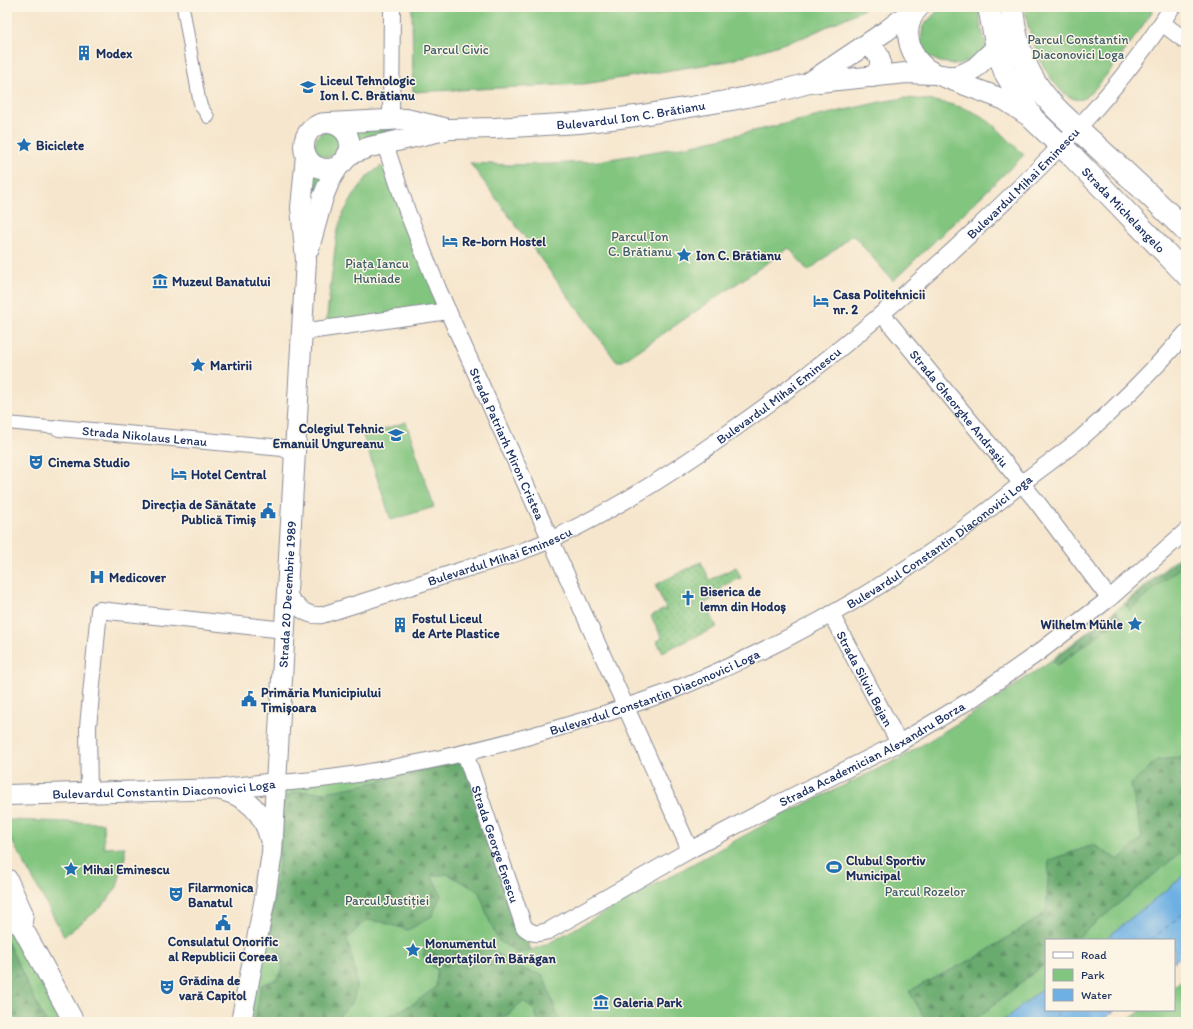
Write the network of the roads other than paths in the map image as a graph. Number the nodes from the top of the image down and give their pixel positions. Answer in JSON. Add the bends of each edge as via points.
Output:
{"nodes":[{"id":1,"x":183,"y":7,"type":"edge"},
{"id":2,"x":392,"y":7,"type":"edge"},
{"id":3,"x":918,"y":7,"type":"edge"},
{"id":4,"x":989,"y":7,"type":"edge"},
{"id":5,"x":1172,"y":7,"type":"edge"},
{"id":6,"x":1012,"y":8,"type":"edge"},
{"id":7,"x":1162,"y":23,"type":"junction"},
{"id":8,"x":1186,"y":41,"type":"edge"},
{"id":9,"x":864,"y":46,"type":"junction"},
{"id":10,"x":997,"y":48,"type":"junction"},
{"id":11,"x":936,"y":74,"type":"junction"},
{"id":12,"x":872,"y":77,"type":"junction"},
{"id":13,"x":808,"y":83,"type":"junction"},
{"id":14,"x":208,"y":117,"type":"dead end"},
{"id":15,"x":391,"y":119,"type":"junction"},
{"id":16,"x":1032,"y":119,"type":"junction"},
{"id":17,"x":329,"y":123,"type":"junction"},
{"id":18,"x":1077,"y":128,"type":"junction"},
{"id":19,"x":450,"y":129,"type":"junction"},
{"id":20,"x":385,"y":144,"type":"junction"},
{"id":21,"x":1061,"y":145,"type":"junction"},
{"id":22,"x":306,"y":155,"type":"junction"},
{"id":23,"x":344,"y":160,"type":"junction"},
{"id":24,"x":1186,"y":231,"type":"edge"},
{"id":25,"x":306,"y":260,"type":"junction"},
{"id":26,"x":1186,"y":274,"type":"edge"},
{"id":27,"x":448,"y":311,"type":"junction"},
{"id":28,"x":882,"y":314,"type":"junction"},
{"id":29,"x":302,"y":332,"type":"junction"},
{"id":30,"x":1186,"y":333,"type":"edge"},
{"id":31,"x":7,"y":423,"type":"edge"},
{"id":32,"x":59,"y":428,"type":"joint"},
{"id":33,"x":291,"y":449,"type":"junction"},
{"id":34,"x":1022,"y":484,"type":"junction"},
{"id":35,"x":1186,"y":531,"type":"edge"},
{"id":36,"x":551,"y":539,"type":"junction"},
{"id":37,"x":288,"y":594,"type":"junction"},
{"id":38,"x":1110,"y":598,"type":"junction"},
{"id":39,"x":831,"y":614,"type":"junction"},
{"id":40,"x":285,"y":630,"type":"junction"},
{"id":41,"x":625,"y":707,"type":"junction"},
{"id":42,"x":899,"y":742,"type":"junction"},
{"id":43,"x":465,"y":753,"type":"junction"},
{"id":44,"x":276,"y":783,"type":"junction"},
{"id":45,"x":209,"y":790,"type":"junction"},
{"id":46,"x":89,"y":793,"type":"junction"},
{"id":47,"x":11,"y":798,"type":"edge"},
{"id":48,"x":690,"y":850,"type":"junction"},
{"id":49,"x":271,"y":859,"type":"junction"},
{"id":50,"x":7,"y":879,"type":"edge"},
{"id":51,"x":7,"y":908,"type":"edge"},
{"id":52,"x":22,"y":928,"type":"junction"},
{"id":53,"x":530,"y":933,"type":"joint"},
{"id":54,"x":74,"y":1022,"type":"edge"},
{"id":55,"x":241,"y":1022,"type":"edge"}],
"edges":[{"from":1,"to":14,"type":"street","via":[[199,99]]},
{"from":2,"to":15,"type":"street"},
{"from":3,"to":9,"type":"street","name":"Bulevardul Ion C. Brătianu"},
{"from":3,"to":11,"type":"street","via":[[909,24],[909,45],[920,64]]},
{"from":4,"to":10,"type":"main road","name":"Bulevardul Ion C. Brătianu"},
{"from":5,"to":7,"type":"street","name":"Bulevardul Mihai Eminescu"},
{"from":6,"to":10,"type":"street","name":"Bulevardul Ion C. Brătianu","via":[[1009,33]]},
{"from":6,"to":18,"type":"main road","name":"Bulevardul Ion C. Brătianu","via":[[1020,50],[1032,78],[1050,103]]},
{"from":7,"to":8,"type":"street"},
{"from":7,"to":18,"type":"street","name":"Bulevardul Mihai Eminescu","via":[[1112,90]]},
{"from":9,"to":12,"type":"street","via":[[875,51],[880,60],[879,69]]},
{"from":9,"to":13,"type":"street","name":"Bulevardul Ion C. Brătianu"},
{"from":10,"to":11,"type":"street","name":"Bulevardul Ion C. Brătianu","via":[[979,65],[961,75]]},
{"from":10,"to":16,"type":"main road","name":"Bulevardul Ion C. Brătianu","via":[[1005,72]]},
{"from":11,"to":12,"type":"street","name":"Bulevardul Ion C. Brătianu","via":[[906,73]]},
{"from":11,"to":16,"type":"street","name":"Bulevardul Ion C. Brătianu","via":[[1005,100]]},
{"from":12,"to":13,"type":"street","name":"Bulevardul Ion C. Brătianu"},
{"from":13,"to":19,"type":"street","name":"Bulevardul Ion C. Brătianu","via":[[732,100],[636,116],[580,123]]},
{"from":15,"to":17,"type":"street","name":"Bulevardul Ion C. Brătianu"},
{"from":15,"to":19,"type":"street","name":"Bulevardul Ion C. Brătianu","via":[[406,119]]},
{"from":16,"to":21,"type":"main road","name":"Bulevardul Ion C. Brătianu"},
{"from":17,"to":22,"type":"street","via":[[321,124],[308,132],[304,146]]},
{"from":17,"to":23,"type":"street","via":[[342,129],[347,135],[349,149]]},
{"from":18,"to":21,"type":"street","name":"Bulevardul Mihai Eminescu"},
{"from":18,"to":24,"type":"main road","name":"Strada Michelangelo"},
{"from":19,"to":20,"type":"street","name":"Bulevardul Ion C. Brătianu"},
{"from":20,"to":23,"type":"street","name":"Bulevardul Ion C. Brătianu","via":[[370,147]]},
{"from":20,"to":27,"type":"street","name":"Strada Patriarh Miron Cristea","via":[[407,211]]},
{"from":21,"to":26,"type":"main road","name":"Strada Michelangelo"},
{"from":21,"to":28,"type":"street","name":"Bulevardul Mihai Eminescu","via":[[988,218]]},
{"from":22,"to":23,"type":"street","via":[[311,162],[321,168],[329,168]]},
{"from":22,"to":25,"type":"street","name":"Strada 20 Decembrie 1989","via":[[301,208]]},
{"from":23,"to":25,"type":"street","name":"Strada 20 Decembrie 1989","via":[[330,180],[323,197]]},
{"from":25,"to":29,"type":"street","name":"Strada 20 Decembrie 1989"},
{"from":27,"to":29,"type":"street"},
{"from":27,"to":36,"type":"street","name":"Strada Patriarh Miron Cristea"},
{"from":28,"to":34,"type":"street","name":"Strada Gheorghe Andrașiu"},
{"from":28,"to":36,"type":"street","name":"Bulevardul Mihai Eminescu","via":[[792,386],[702,452],[620,504]]},
{"from":29,"to":33,"type":"street","name":"Strada 20 Decembrie 1989"},
{"from":30,"to":34,"type":"street","name":"Bulevardul Constantin Diaconovici Loga","via":[[1109,413]]},
{"from":31,"to":32,"type":"street","name":"Strada Nikolaus Lenau"},
{"from":32,"to":33,"type":"street","name":"Strada Nikolaus Lenau"},
{"from":33,"to":37,"type":"street","name":"Strada 20 Decembrie 1989"},
{"from":34,"to":38,"type":"street","name":"Strada Gheorghe Andrașiu"},
{"from":34,"to":39,"type":"street","name":"Bulevardul Constantin Diaconovici Loga","via":[[975,521],[906,569]]},
{"from":35,"to":38,"type":"street","name":"Strada Academician Alexandru Borza"},
{"from":36,"to":37,"type":"street","name":"Bulevardul Mihai Eminescu","via":[[508,556],[322,615],[306,613]]},
{"from":36,"to":41,"type":"street","name":"Strada Patriarh Miron Cristea"},
{"from":37,"to":40,"type":"street","name":"Strada 20 Decembrie 1989"},
{"from":38,"to":42,"type":"street","name":"Strada Academician Alexandru Borza","via":[[978,695]]},
{"from":39,"to":41,"type":"street","name":"Bulevardul Constantin Diaconovici Loga","via":[[719,671]]},
{"from":39,"to":42,"type":"street","name":"Strada Silviu Bejan"},
{"from":40,"to":44,"type":"street","name":"Strada 20 Decembrie 1989"},
{"from":40,"to":46,"type":"street","via":[[99,610],[88,728]]},
{"from":41,"to":43,"type":"street","name":"Bulevardul Constantin Diaconovici Loga","via":[[530,737]]},
{"from":41,"to":48,"type":"street","name":"Strada Patriarh Miron Cristea"},
{"from":42,"to":48,"type":"street","name":"Strada Academician Alexandru Borza"},
{"from":43,"to":44,"type":"street","name":"Bulevardul Constantin Diaconovici Loga","via":[[345,776]]},
{"from":43,"to":53,"type":"street","name":"Strada George Enescu","via":[[520,918]]},
{"from":44,"to":45,"type":"street","name":"Bulevardul Constantin Diaconovici Loga"},
{"from":44,"to":49,"type":"street","name":"Strada 20 Decembrie 1989"},
{"from":45,"to":46,"type":"street","name":"Bulevardul Constantin Diaconovici Loga"},
{"from":45,"to":49,"type":"street","via":[[221,790],[236,795],[256,809],[269,833]]},
{"from":46,"to":47,"type":"street","name":"Bulevardul Constantin Diaconovici Loga"},
{"from":48,"to":53,"type":"street","name":"Strada Academician Alexandru Borza","via":[[548,931]]},
{"from":49,"to":55,"type":"street","name":"Strada 20 Decembrie 1989"},
{"from":50,"to":52,"type":"street","via":[[23,914]]},
{"from":51,"to":52,"type":"street"},
{"from":52,"to":54,"type":"street"}]}
